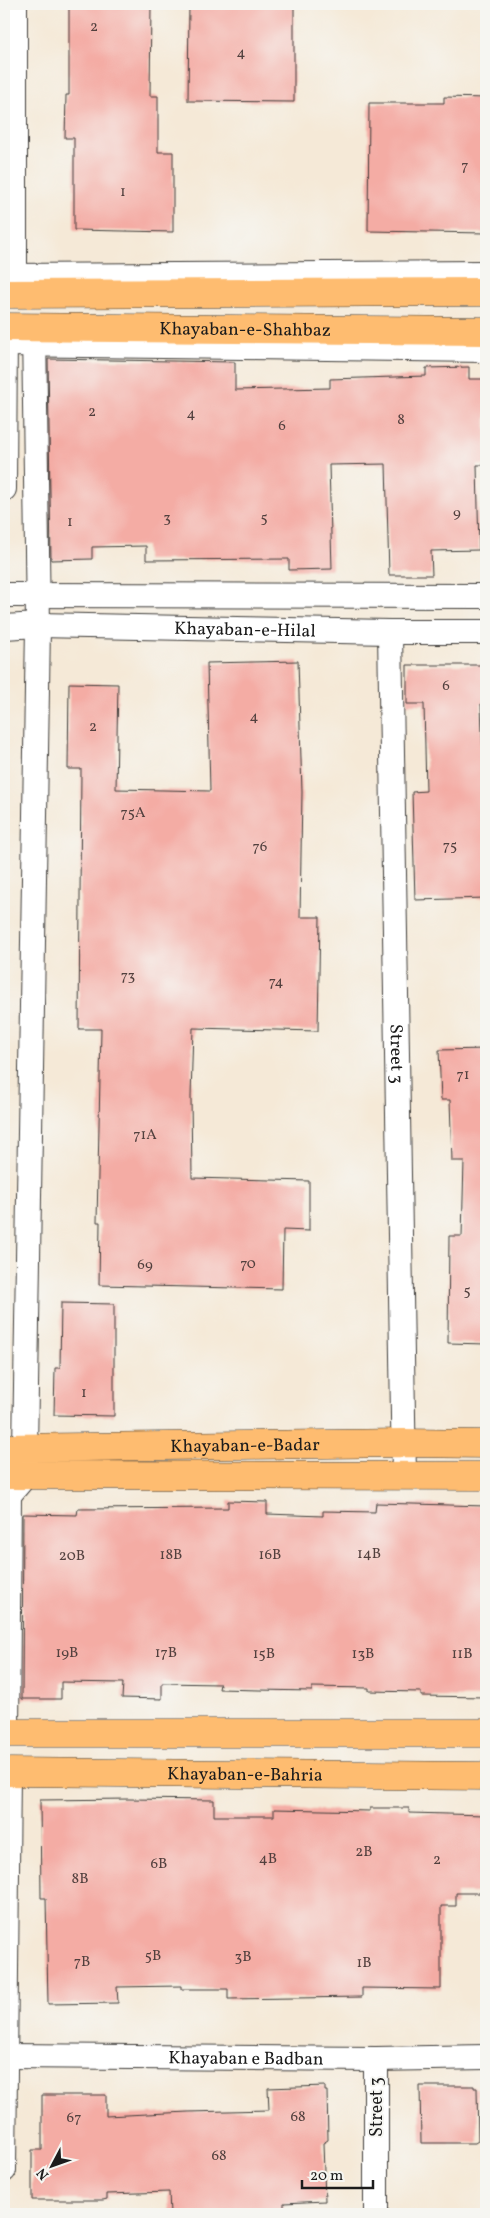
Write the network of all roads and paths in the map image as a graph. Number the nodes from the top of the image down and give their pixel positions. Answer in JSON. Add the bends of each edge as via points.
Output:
{"nodes":[{"id":1,"x":15,"y":4,"type":"edge"},
{"id":2,"x":9,"y":80,"type":"edge"},
{"id":3,"x":486,"y":273,"type":"edge"},
{"id":4,"x":9,"y":285,"type":"edge"},
{"id":5,"x":486,"y":292,"type":"edge"},
{"id":6,"x":486,"y":331,"type":"edge"},
{"id":7,"x":4,"y":336,"type":"edge"},
{"id":8,"x":34,"y":336,"type":"junction"},
{"id":9,"x":486,"y":350,"type":"edge"},
{"id":10,"x":4,"y":489,"type":"edge"},
{"id":11,"x":37,"y":594,"type":"junction"},
{"id":12,"x":4,"y":595,"type":"edge"},
{"id":13,"x":486,"y":596,"type":"edge"},
{"id":14,"x":38,"y":625,"type":"junction"},
{"id":15,"x":4,"y":626,"type":"edge"},
{"id":16,"x":390,"y":632,"type":"junction"},
{"id":17,"x":486,"y":632,"type":"edge"},
{"id":18,"x":404,"y":1442,"type":"junction"},
{"id":19,"x":486,"y":1444,"type":"edge"},
{"id":20,"x":12,"y":1471,"type":"edge"},
{"id":21,"x":404,"y":1476,"type":"junction"},
{"id":22,"x":486,"y":1476,"type":"edge"},
{"id":23,"x":6,"y":1733,"type":"edge"},
{"id":24,"x":486,"y":1733,"type":"edge"},
{"id":25,"x":6,"y":1772,"type":"edge"},
{"id":26,"x":486,"y":1776,"type":"edge"},
{"id":27,"x":5,"y":1975,"type":"edge"},
{"id":28,"x":5,"y":2056,"type":"junction"},
{"id":29,"x":486,"y":2057,"type":"edge"},
{"id":30,"x":376,"y":2060,"type":"junction"},
{"id":31,"x":4,"y":2170,"type":"edge"},
{"id":32,"x":376,"y":2214,"type":"edge"}],
"edges":[{"from":1,"to":2,"type":"street"},
{"from":2,"to":4,"type":"street"},
{"from":3,"to":4,"type":"street"},
{"from":4,"to":5,"type":"main road","name":"Khayaban-e-Shahbaz"},
{"from":6,"to":8,"type":"main road","name":"Khayaban-e-Shahbaz"},
{"from":7,"to":8,"type":"main road","name":"Khayaban-e-Shahbaz"},
{"from":7,"to":10,"type":"street"},
{"from":8,"to":9,"type":"street"},
{"from":8,"to":11,"type":"street"},
{"from":11,"to":12,"type":"street"},
{"from":11,"to":13,"type":"street"},
{"from":11,"to":14,"type":"street"},
{"from":14,"to":15,"type":"street","name":"Khayaban-e-Hilal"},
{"from":14,"to":16,"type":"street","name":"Khayaban-e-Hilal"},
{"from":14,"to":20,"type":"street"},
{"from":16,"to":17,"type":"street","name":"Khayaban-e-Hilal"},
{"from":16,"to":18,"type":"street","name":"Street 3"},
{"from":18,"to":19,"type":"main road","name":"Khayaban-e-Badar"},
{"from":18,"to":20,"type":"main road","name":"Khayaban-e-Badar"},
{"from":18,"to":21,"type":"street","name":"Street 3"},
{"from":20,"to":21,"type":"main road","name":"Khayaban-e-Badar"},
{"from":20,"to":23,"type":"street"},
{"from":21,"to":22,"type":"main road","name":"Khayaban-e-Badar"},
{"from":23,"to":24,"type":"main road"},
{"from":25,"to":26,"type":"main road","name":"Khayaban-e-Bahria"},
{"from":25,"to":27,"type":"street"},
{"from":27,"to":28,"type":"street"},
{"from":28,"to":30,"type":"street","name":"Khayaban e Badban"},
{"from":28,"to":31,"type":"street"},
{"from":29,"to":30,"type":"street","name":"Khayaban e Badban"},
{"from":30,"to":32,"type":"street","name":"Street 3"}]}
